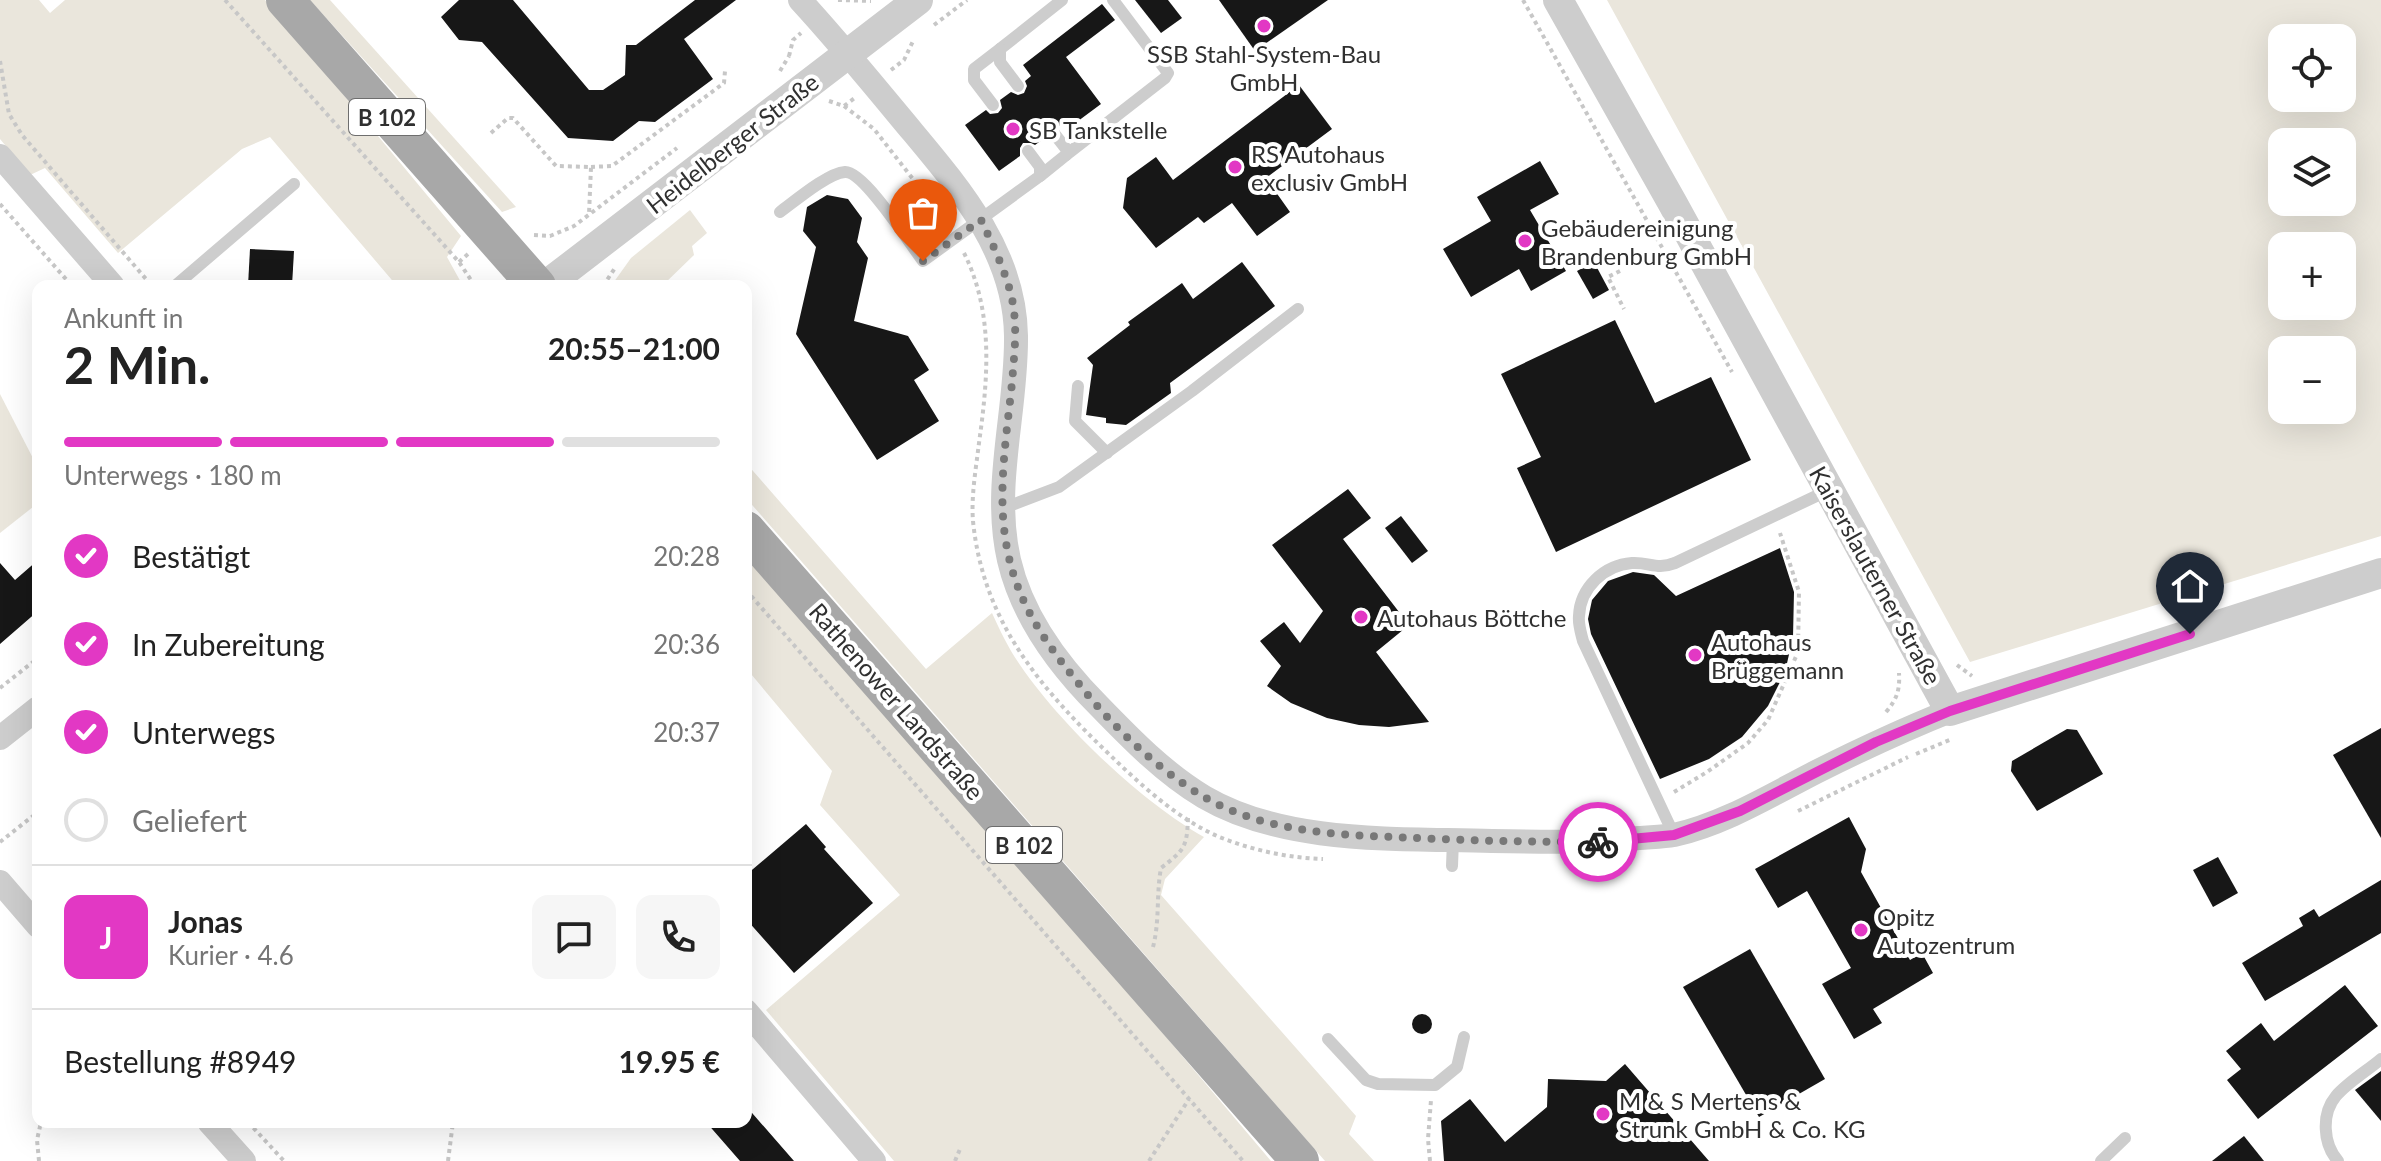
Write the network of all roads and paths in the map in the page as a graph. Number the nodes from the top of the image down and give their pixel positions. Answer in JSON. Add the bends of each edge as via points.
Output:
{"nodes":[{"id":1,"x":225,"y":0,"type":"edge"},
{"id":2,"x":285,"y":0,"type":"edge"},
{"id":3,"x":800,"y":0,"type":"edge"},
{"id":4,"x":838,"y":0,"type":"edge"},
{"id":5,"x":881,"y":0,"type":"edge"},
{"id":6,"x":918,"y":0,"type":"edge"},
{"id":7,"x":967,"y":0,"type":"edge"},
{"id":8,"x":1062,"y":0,"type":"edge"},
{"id":9,"x":1113,"y":0,"type":"edge"},
{"id":10,"x":1523,"y":0,"type":"edge"},
{"id":11,"x":1558,"y":0,"type":"edge"},
{"id":12,"x":1000,"y":49,"type":"junction"},
{"id":13,"x":847,"y":54,"type":"junction"},
{"id":14,"x":789,"y":56,"type":"dead end"},
{"id":15,"x":0,"y":61,"type":"edge"},
{"id":16,"x":894,"y":68,"type":"junction"},
{"id":17,"x":725,"y":71,"type":"dead end"},
{"id":18,"x":779,"y":72,"type":"dead end"},
{"id":19,"x":898,"y":82,"type":"dead end"},
{"id":20,"x":873,"y":85,"type":"junction"},
{"id":21,"x":1018,"y":86,"type":"dead end"},
{"id":22,"x":993,"y":105,"type":"dead end"},
{"id":23,"x":844,"y":106,"type":"dead end"},
{"id":24,"x":1053,"y":132,"type":"dead end"},
{"id":25,"x":491,"y":133,"type":"dead end"},
{"id":26,"x":678,"y":147,"type":"dead end"},
{"id":27,"x":1028,"y":151,"type":"dead end"},
{"id":28,"x":1066,"y":155,"type":"junction"},
{"id":29,"x":0,"y":156,"type":"edge"},
{"id":30,"x":591,"y":167,"type":"junction"},
{"id":31,"x":1040,"y":176,"type":"junction"},
{"id":32,"x":294,"y":184,"type":"dead end"},
{"id":33,"x":0,"y":204,"type":"edge"},
{"id":34,"x":780,"y":212,"type":"dead end"},
{"id":35,"x":589,"y":214,"type":"junction"},
{"id":36,"x":981,"y":220,"type":"junction"},
{"id":37,"x":490,"y":234,"type":"junction"},
{"id":38,"x":530,"y":235,"type":"dead end"},
{"id":39,"x":956,"y":238,"type":"junction"},
{"id":40,"x":459,"y":262,"type":"junction"},
{"id":41,"x":1620,"y":271,"type":"dead end"},
{"id":42,"x":67,"y":280,"type":"edge"},
{"id":43,"x":108,"y":280,"type":"edge"},
{"id":44,"x":147,"y":280,"type":"edge"},
{"id":45,"x":182,"y":280,"type":"edge"},
{"id":46,"x":471,"y":280,"type":"edge"},
{"id":47,"x":532,"y":280,"type":"edge"},
{"id":48,"x":553,"y":280,"type":"edge"},
{"id":49,"x":1298,"y":309,"type":"dead end"},
{"id":50,"x":1624,"y":309,"type":"dead end"},
{"id":51,"x":1738,"y":384,"type":"dead end"},
{"id":52,"x":1078,"y":386,"type":"dead end"},
{"id":53,"x":1107,"y":453,"type":"junction"},
{"id":54,"x":1829,"y":489,"type":"junction"},
{"id":55,"x":1004,"y":508,"type":"junction"},
{"id":56,"x":1774,"y":516,"type":"junction"},
{"id":57,"x":752,"y":537,"type":"edge"},
{"id":58,"x":2381,"y":573,"type":"edge"},
{"id":59,"x":752,"y":597,"type":"edge"},
{"id":60,"x":1951,"y":659,"type":"dead end"},
{"id":61,"x":32,"y":663,"type":"edge"},
{"id":62,"x":1898,"y":670,"type":"dead end"},
{"id":63,"x":1985,"y":677,"type":"dead end"},
{"id":64,"x":0,"y":688,"type":"edge"},
{"id":65,"x":32,"y":713,"type":"edge"},
{"id":66,"x":1953,"y":724,"type":"junction"},
{"id":67,"x":1897,"y":733,"type":"junction"},
{"id":68,"x":0,"y":738,"type":"edge"},
{"id":69,"x":1910,"y":756,"type":"junction"},
{"id":70,"x":1659,"y":801,"type":"junction"},
{"id":71,"x":1787,"y":816,"type":"dead end"},
{"id":72,"x":32,"y":817,"type":"edge"},
{"id":73,"x":1188,"y":818,"type":"junction"},
{"id":74,"x":1674,"y":835,"type":"junction"},
{"id":75,"x":1453,"y":840,"type":"junction"},
{"id":76,"x":0,"y":842,"type":"edge"},
{"id":77,"x":1601,"y":842,"type":"junction"},
{"id":78,"x":1329,"y":860,"type":"dead end"},
{"id":79,"x":1452,"y":866,"type":"dead end"},
{"id":80,"x":1606,"y":868,"type":"dead end"},
{"id":81,"x":0,"y":882,"type":"edge"},
{"id":82,"x":32,"y":919,"type":"edge"},
{"id":83,"x":1142,"y":979,"type":"junction"},
{"id":84,"x":752,"y":1018,"type":"edge"},
{"id":85,"x":1464,"y":1037,"type":"dead end"},
{"id":86,"x":1328,"y":1039,"type":"dead end"},
{"id":87,"x":2381,"y":1059,"type":"edge"},
{"id":88,"x":1435,"y":1085,"type":"junction"},
{"id":89,"x":1189,"y":1099,"type":"junction"},
{"id":90,"x":40,"y":1128,"type":"edge"},
{"id":91,"x":214,"y":1128,"type":"edge"},
{"id":92,"x":254,"y":1128,"type":"edge"},
{"id":93,"x":452,"y":1128,"type":"edge"},
{"id":94,"x":2125,"y":1138,"type":"dead end"},
{"id":95,"x":960,"y":1149,"type":"dead end"},
{"id":96,"x":39,"y":1161,"type":"edge"},
{"id":97,"x":244,"y":1161,"type":"edge"},
{"id":98,"x":284,"y":1161,"type":"edge"},
{"id":99,"x":448,"y":1161,"type":"edge"},
{"id":100,"x":874,"y":1161,"type":"edge"},
{"id":101,"x":955,"y":1161,"type":"edge"},
{"id":102,"x":1149,"y":1161,"type":"edge"},
{"id":103,"x":1243,"y":1161,"type":"edge"},
{"id":104,"x":1300,"y":1161,"type":"edge"},
{"id":105,"x":1430,"y":1161,"type":"edge"},
{"id":106,"x":2101,"y":1161,"type":"edge"},
{"id":107,"x":2338,"y":1161,"type":"edge"}],
"edges":[{"from":1,"to":40,"type":"path"},
{"from":2,"to":37,"type":"main road","number":"B 102"},
{"from":3,"to":13,"type":"street","name":"Kaiserslauterner Straße"},
{"from":4,"to":5,"type":"path"},
{"from":6,"to":13,"type":"street","name":"Heidelberger Straße"},
{"from":7,"to":16,"type":"path","via":[[913,40]]},
{"from":8,"to":12,"type":"lane"},
{"from":9,"to":28,"type":"lane","via":[[1168,73]]},
{"from":10,"to":51,"type":"path"},
{"from":11,"to":54,"type":"street","name":"Kaiserslauterner Straße"},
{"from":12,"to":21,"type":"lane","via":[[1000,62]]},
{"from":12,"to":22,"type":"lane","via":[[974,69],[974,80]]},
{"from":13,"to":20,"type":"street","name":"Kaiserslauterner Straße"},
{"from":13,"to":48,"type":"street","name":"Heidelberger Straße"},
{"from":14,"to":18,"type":"path"},
{"from":15,"to":44,"type":"path","via":[[9,114],[22,135]]},
{"from":16,"to":19,"type":"path"},
{"from":16,"to":20,"type":"path"},
{"from":17,"to":30,"type":"path","via":[[724,83],[612,166]]},
{"from":20,"to":36,"type":"street","name":"Kaiserslauterner Straße"},
{"from":23,"to":39,"type":"path","via":[[874,129]]},
{"from":24,"to":28,"type":"lane"},
{"from":25,"to":30,"type":"path","via":[[513,118],[556,166]]},
{"from":26,"to":35,"type":"path"},
{"from":27,"to":31,"type":"lane"},
{"from":28,"to":31,"type":"lane"},
{"from":29,"to":43,"type":"street"},
{"from":30,"to":35,"type":"path"},
{"from":31,"to":36,"type":"lane"},
{"from":32,"to":45,"type":"lane"},
{"from":33,"to":42,"type":"path"},
{"from":34,"to":39,"type":"lane","via":[[835,174],[848,171],[871,191],[923,261]]},
{"from":35,"to":38,"type":"path","via":[[561,234]]},
{"from":36,"to":39,"type":"lane"},
{"from":36,"to":55,"type":"street","name":"Kaiserslauterner Straße","via":[[1012,299],[1016,336]]},
{"from":37,"to":40,"type":"path"},
{"from":37,"to":47,"type":"main road","number":"B 102"},
{"from":39,"to":73,"type":"path","via":[[977,286],[987,336],[973,519],[991,599],[1043,687],[1143,788]]},
{"from":40,"to":46,"type":"path"},
{"from":41,"to":50,"type":"path","via":[[1608,277]]},
{"from":49,"to":53,"type":"lane"},
{"from":52,"to":53,"type":"lane","via":[[1075,421]]},
{"from":53,"to":55,"type":"lane","via":[[1059,487]]},
{"from":54,"to":56,"type":"lane"},
{"from":54,"to":66,"type":"street","name":"Kaiserslauterner Straße"},
{"from":55,"to":75,"type":"street","name":"Kaiserslauterner Straße","via":[[1009,561],[1038,632],[1087,694],[1174,777],[1205,798],[1266,822],[1343,835]]},
{"from":56,"to":70,"type":"path","via":[[1799,592],[1798,652],[1768,720],[1748,743]]},
{"from":56,"to":70,"type":"lane","via":[[1660,568],[1631,563],[1611,567],[1583,596],[1583,641]]},
{"from":57,"to":83,"type":"main road","name":"Rathenower Landstraße","number":"B 102"},
{"from":58,"to":66,"type":"street"},
{"from":59,"to":89,"type":"path"},
{"from":60,"to":63,"type":"path","via":[[1970,676]]},
{"from":61,"to":64,"type":"path"},
{"from":62,"to":67,"type":"path","via":[[1900,688],[1885,713]]},
{"from":65,"to":68,"type":"street"},
{"from":66,"to":67,"type":"street","name":"Kaiserslauterner Straße"},
{"from":66,"to":69,"type":"path"},
{"from":67,"to":69,"type":"path"},
{"from":67,"to":74,"type":"street","name":"Kaiserslauterner Straße","via":[[1740,811]]},
{"from":69,"to":71,"type":"path"},
{"from":70,"to":74,"type":"lane"},
{"from":72,"to":76,"type":"path"},
{"from":73,"to":78,"type":"path","via":[[1216,835],[1270,853]]},
{"from":73,"to":83,"type":"path","via":[[1187,843],[1161,868],[1159,924]]},
{"from":74,"to":77,"type":"street","name":"Kaiserslauterner Straße"},
{"from":75,"to":77,"type":"street","name":"Kaiserslauterner Straße"},
{"from":75,"to":79,"type":"lane"},
{"from":77,"to":80,"type":"lane"},
{"from":81,"to":82,"type":"street"},
{"from":83,"to":104,"type":"main road","name":"Rathenower Landstraße","number":"B 102"},
{"from":84,"to":100,"type":"street"},
{"from":85,"to":88,"type":"lane","via":[[1457,1067]]},
{"from":86,"to":88,"type":"lane","via":[[1366,1080]]},
{"from":87,"to":107,"type":"lane","via":[[2335,1097],[2325,1123],[2329,1151]]},
{"from":88,"to":105,"type":"path","via":[[1429,1110]]},
{"from":89,"to":102,"type":"path"},
{"from":89,"to":103,"type":"path"},
{"from":90,"to":96,"type":"path"},
{"from":91,"to":97,"type":"street"},
{"from":92,"to":98,"type":"path"},
{"from":93,"to":99,"type":"path"},
{"from":94,"to":106,"type":"lane"},
{"from":95,"to":101,"type":"path"}]}
